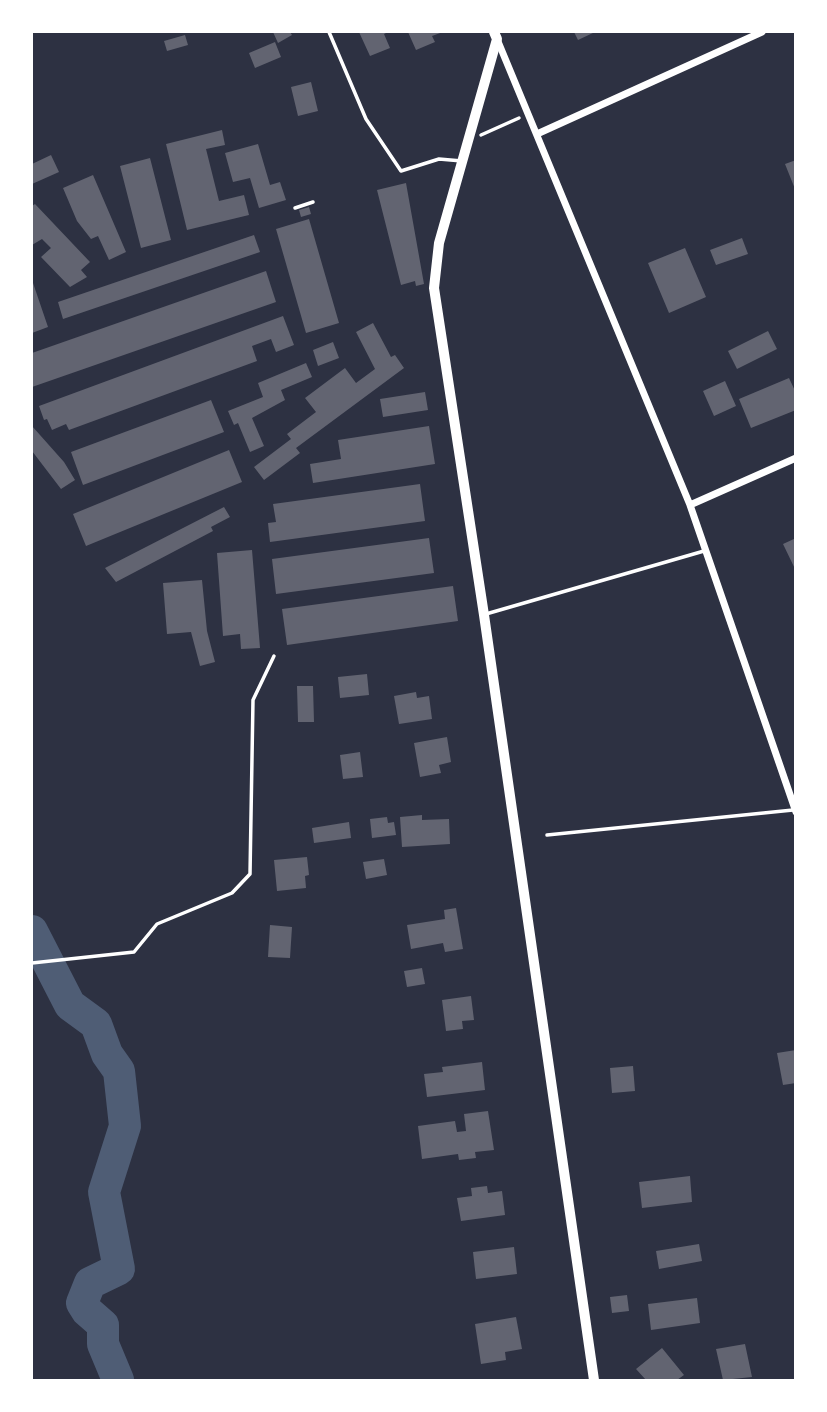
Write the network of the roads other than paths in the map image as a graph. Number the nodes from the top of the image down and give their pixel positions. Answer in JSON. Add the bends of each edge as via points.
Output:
{"nodes":[{"id":1,"x":329,"y":32,"type":"edge"},
{"id":2,"x":762,"y":32,"type":"edge"},
{"id":3,"x":496,"y":35,"type":"edge"},
{"id":4,"x":537,"y":134,"type":"junction"},
{"id":5,"x":464,"y":162,"type":"junction"},
{"id":6,"x":313,"y":202,"type":"dead end"},
{"id":7,"x":295,"y":208,"type":"dead end"},
{"id":8,"x":796,"y":458,"type":"edge"},
{"id":9,"x":690,"y":505,"type":"junction"},
{"id":10,"x":706,"y":551,"type":"junction"},
{"id":11,"x":484,"y":615,"type":"junction"},
{"id":12,"x":795,"y":811,"type":"edge"},
{"id":13,"x":547,"y":835,"type":"dead end"},
{"id":14,"x":594,"y":1381,"type":"edge"}],
"edges":[{"from":1,"to":5,"type":"lane","via":[[366,119],[401,171],[439,159]]},
{"from":2,"to":4,"type":"street"},
{"from":3,"to":4,"type":"street"},
{"from":3,"to":5,"type":"street"},
{"from":4,"to":9,"type":"street"},
{"from":5,"to":11,"type":"street","via":[[439,243],[434,288]]},
{"from":6,"to":7,"type":"lane"},
{"from":8,"to":9,"type":"street"},
{"from":9,"to":10,"type":"street"},
{"from":10,"to":11,"type":"lane"},
{"from":10,"to":12,"type":"street"},
{"from":11,"to":14,"type":"street"},
{"from":12,"to":13,"type":"lane"}]}
